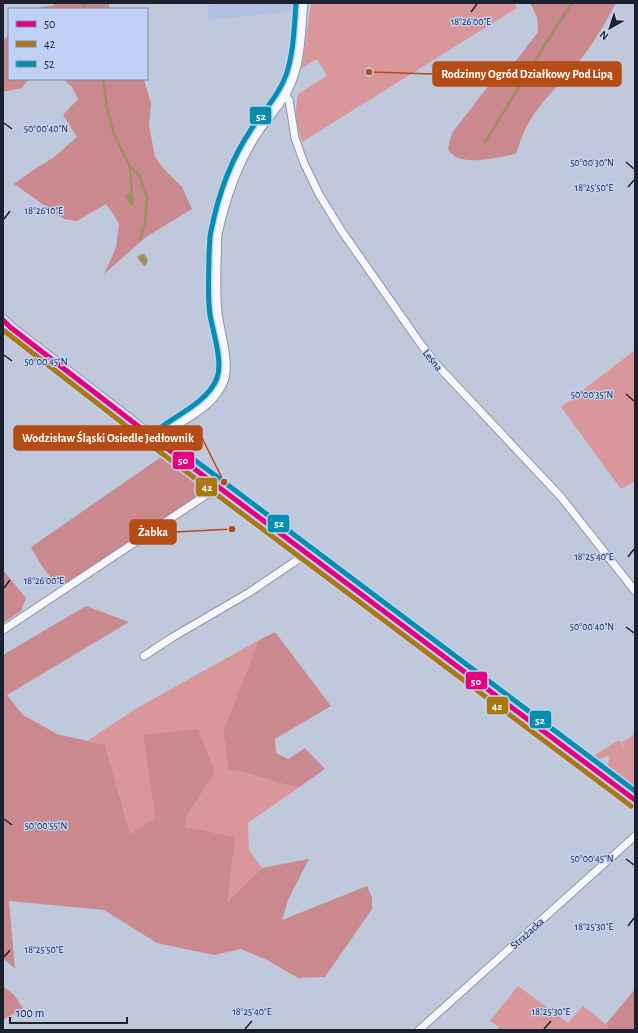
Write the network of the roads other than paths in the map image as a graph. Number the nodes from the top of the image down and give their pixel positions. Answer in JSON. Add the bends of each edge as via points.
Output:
{"nodes":[{"id":1,"x":303,"y":3,"type":"edge"},
{"id":2,"x":285,"y":95,"type":"junction"},
{"id":3,"x":3,"y":320,"type":"edge"},
{"id":4,"x":156,"y":440,"type":"junction"},
{"id":5,"x":218,"y":487,"type":"junction"},
{"id":6,"x":306,"y":554,"type":"junction"},
{"id":7,"x":635,"y":591,"type":"edge"},
{"id":8,"x":3,"y":630,"type":"edge"},
{"id":9,"x":144,"y":656,"type":"dead end"},
{"id":10,"x":635,"y":800,"type":"edge"},
{"id":11,"x":635,"y":836,"type":"edge"},
{"id":12,"x":419,"y":1030,"type":"edge"}],
"edges":[{"from":1,"to":2,"type":"street","via":[[297,63]]},
{"from":2,"to":4,"type":"street","via":[[245,151],[227,194],[217,236],[217,314],[225,360],[224,379],[210,401]]},
{"from":2,"to":7,"type":"street","name":"Leśna","via":[[289,100],[295,138],[319,194],[420,343],[437,366],[561,497]]},
{"from":3,"to":4,"type":"main road"},
{"from":4,"to":5,"type":"main road"},
{"from":5,"to":6,"type":"main road"},
{"from":5,"to":8,"type":"street"},
{"from":6,"to":9,"type":"street","via":[[250,592]]},
{"from":6,"to":10,"type":"main road"},
{"from":11,"to":12,"type":"street","name":"Strażacka"}]}
